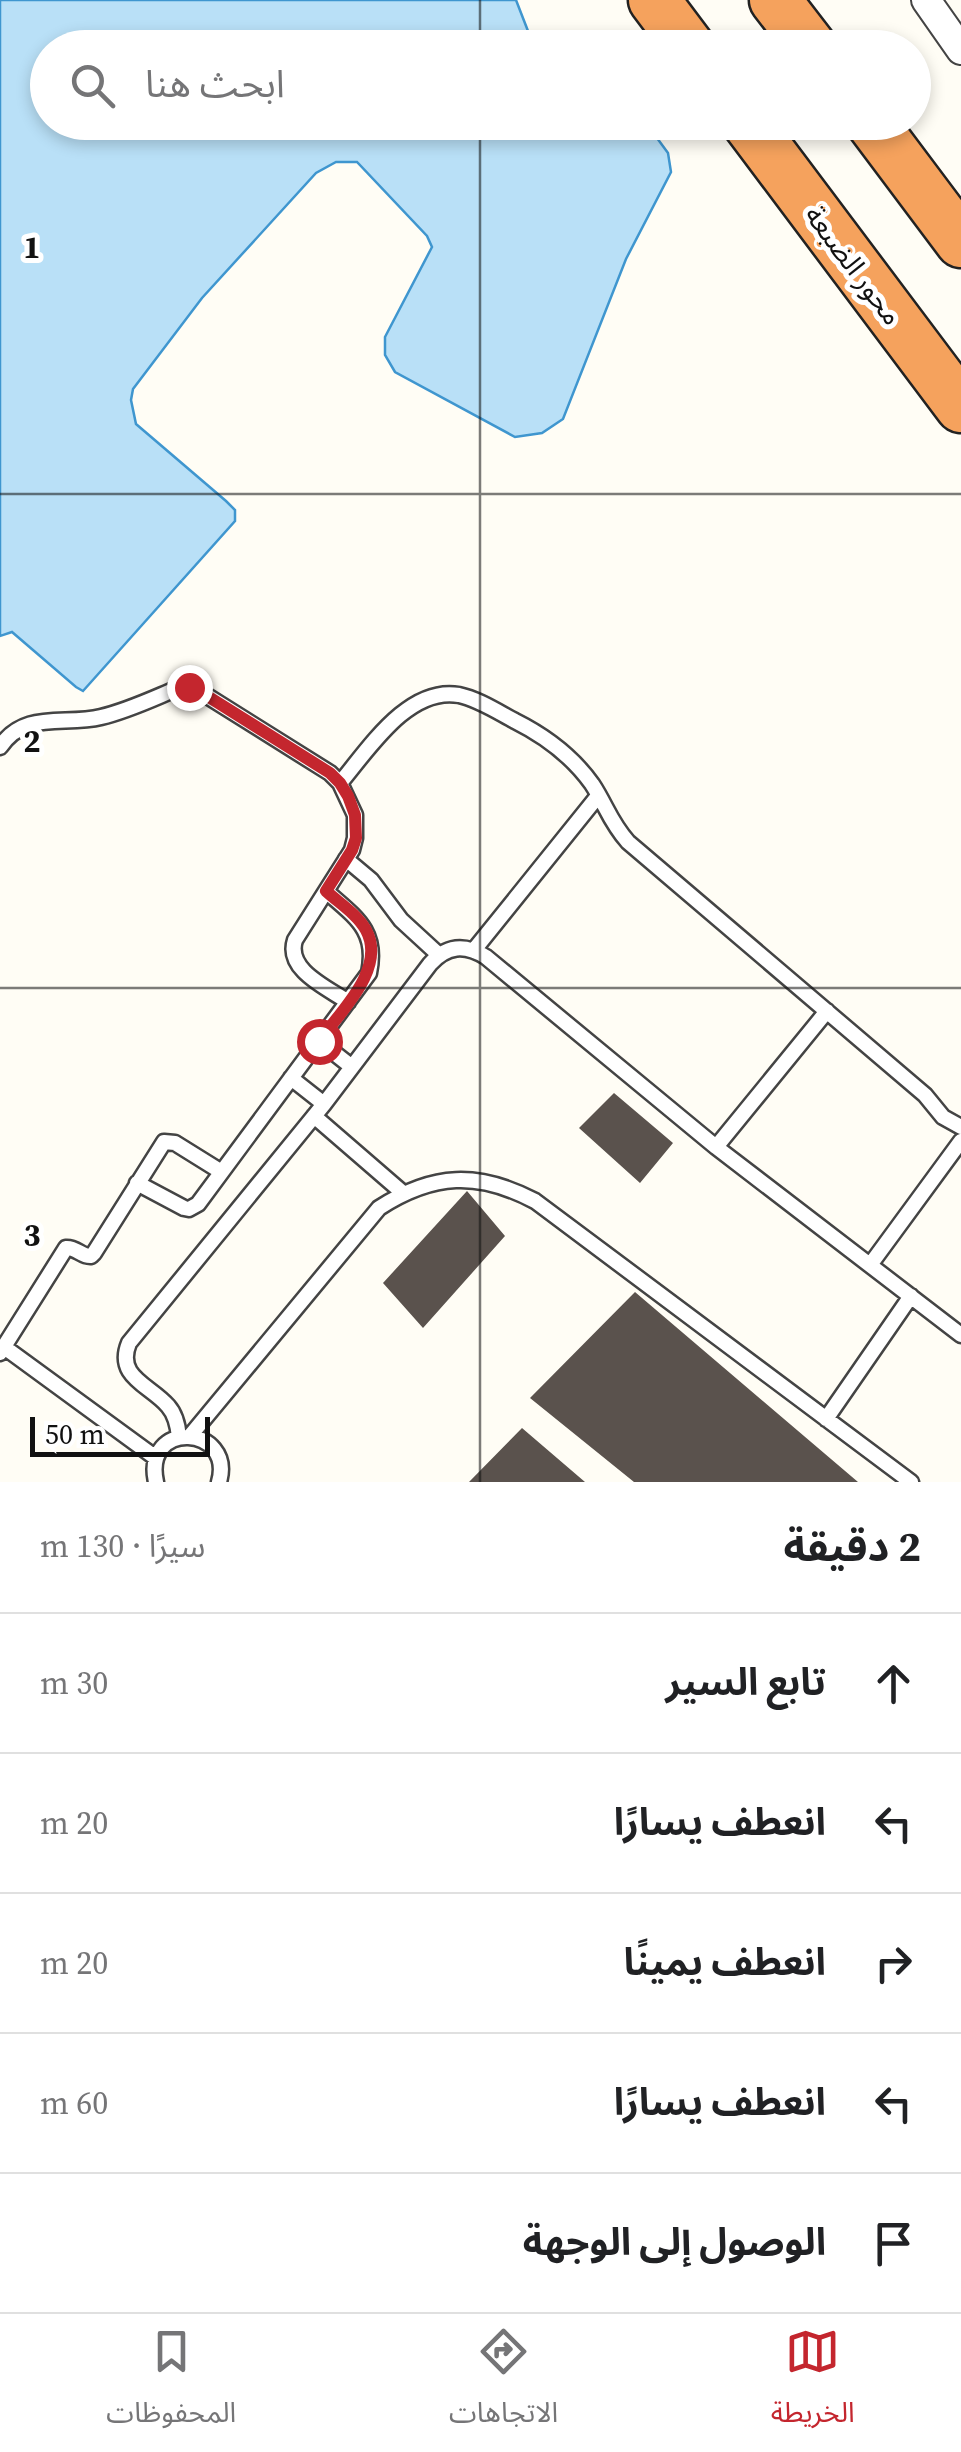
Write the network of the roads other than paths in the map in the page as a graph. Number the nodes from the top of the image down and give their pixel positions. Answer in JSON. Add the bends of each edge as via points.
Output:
{"nodes":[{"id":1,"x":654,"y":0,"type":"edge"},
{"id":2,"x":776,"y":0,"type":"edge"},
{"id":3,"x":926,"y":0,"type":"edge"},
{"id":4,"x":676,"y":30,"type":"edge"},
{"id":5,"x":798,"y":30,"type":"edge"},
{"id":6,"x":961,"y":50,"type":"edge"},
{"id":7,"x":761,"y":140,"type":"edge"},
{"id":8,"x":884,"y":140,"type":"edge"},
{"id":9,"x":961,"y":242,"type":"edge"},
{"id":10,"x":961,"y":407,"type":"edge"},
{"id":11,"x":0,"y":747,"type":"edge"},
{"id":12,"x":340,"y":783,"type":"junction"},
{"id":13,"x":598,"y":796,"type":"junction"},
{"id":14,"x":346,"y":859,"type":"junction"},
{"id":15,"x":326,"y":891,"type":"junction"},
{"id":16,"x":474,"y":950,"type":"junction"},
{"id":17,"x":438,"y":954,"type":"junction"},
{"id":18,"x":348,"y":1002,"type":"junction"},
{"id":19,"x":827,"y":1012,"type":"junction"},
{"id":20,"x":319,"y":1041,"type":"junction"},
{"id":21,"x":352,"y":1068,"type":"junction"},
{"id":22,"x":290,"y":1078,"type":"junction"},
{"id":23,"x":319,"y":1110,"type":"junction"},
{"id":24,"x":961,"y":1128,"type":"edge"},
{"id":25,"x":961,"y":1142,"type":"edge"},
{"id":26,"x":716,"y":1147,"type":"junction"},
{"id":27,"x":220,"y":1172,"type":"junction"},
{"id":28,"x":137,"y":1183,"type":"junction"},
{"id":29,"x":402,"y":1193,"type":"junction"},
{"id":30,"x":870,"y":1265,"type":"junction"},
{"id":31,"x":911,"y":1296,"type":"junction"},
{"id":32,"x":961,"y":1335,"type":"edge"},
{"id":33,"x":2,"y":1350,"type":"edge"},
{"id":34,"x":826,"y":1419,"type":"junction"},
{"id":35,"x":185,"y":1436,"type":"junction"},
{"id":36,"x":155,"y":1470,"type":"edge"},
{"id":37,"x":220,"y":1479,"type":"edge"},
{"id":38,"x":140,"y":1482,"type":"edge"},
{"id":39,"x":236,"y":1482,"type":"edge"},
{"id":40,"x":911,"y":1482,"type":"edge"}],
"edges":[{"from":1,"to":4,"type":"highway"},
{"from":2,"to":5,"type":"highway"},
{"from":3,"to":6,"type":"street"},
{"from":7,"to":10,"type":"highway","name":"محور الضبعة"},
{"from":8,"to":9,"type":"highway"},
{"from":11,"to":12,"type":"lane","via":[[28,724],[96,718],[189,687]]},
{"from":12,"to":13,"type":"lane","via":[[397,716],[428,698],[459,695],[564,752]]},
{"from":12,"to":14,"type":"lane","via":[[356,827]]},
{"from":13,"to":16,"type":"lane"},
{"from":13,"to":19,"type":"lane","via":[[628,842]]},
{"from":14,"to":15,"type":"lane"},
{"from":14,"to":17,"type":"lane"},
{"from":15,"to":18,"type":"lane","via":[[356,917],[371,943],[369,973]]},
{"from":15,"to":18,"type":"lane","via":[[292,949],[304,971]]},
{"from":16,"to":17,"type":"lane"},
{"from":16,"to":26,"type":"lane"},
{"from":17,"to":21,"type":"lane"},
{"from":18,"to":20,"type":"lane"},
{"from":19,"to":24,"type":"lane"},
{"from":19,"to":26,"type":"lane"},
{"from":20,"to":21,"type":"lane"},
{"from":20,"to":22,"type":"lane"},
{"from":21,"to":23,"type":"lane"},
{"from":22,"to":23,"type":"lane"},
{"from":22,"to":27,"type":"lane"},
{"from":23,"to":29,"type":"lane"},
{"from":23,"to":35,"type":"lane","via":[[129,1343],[128,1370],[168,1406]]},
{"from":25,"to":30,"type":"lane"},
{"from":26,"to":30,"type":"lane"},
{"from":27,"to":28,"type":"lane","via":[[188,1209]]},
{"from":27,"to":28,"type":"lane","via":[[170,1140],[159,1146]]},
{"from":28,"to":33,"type":"lane","via":[[91,1256],[64,1250]]},
{"from":29,"to":34,"type":"lane","via":[[456,1179],[510,1188]]},
{"from":29,"to":35,"type":"lane","via":[[379,1208]]},
{"from":30,"to":31,"type":"lane"},
{"from":31,"to":32,"type":"lane"},
{"from":31,"to":34,"type":"lane"},
{"from":33,"to":36,"type":"lane"},
{"from":34,"to":40,"type":"lane"},
{"from":35,"to":36,"type":"lane","via":[[161,1449]]},
{"from":35,"to":37,"type":"lane","via":[[201,1439],[217,1454]]},
{"from":36,"to":38,"type":"lane"},
{"from":37,"to":39,"type":"lane"}]}
